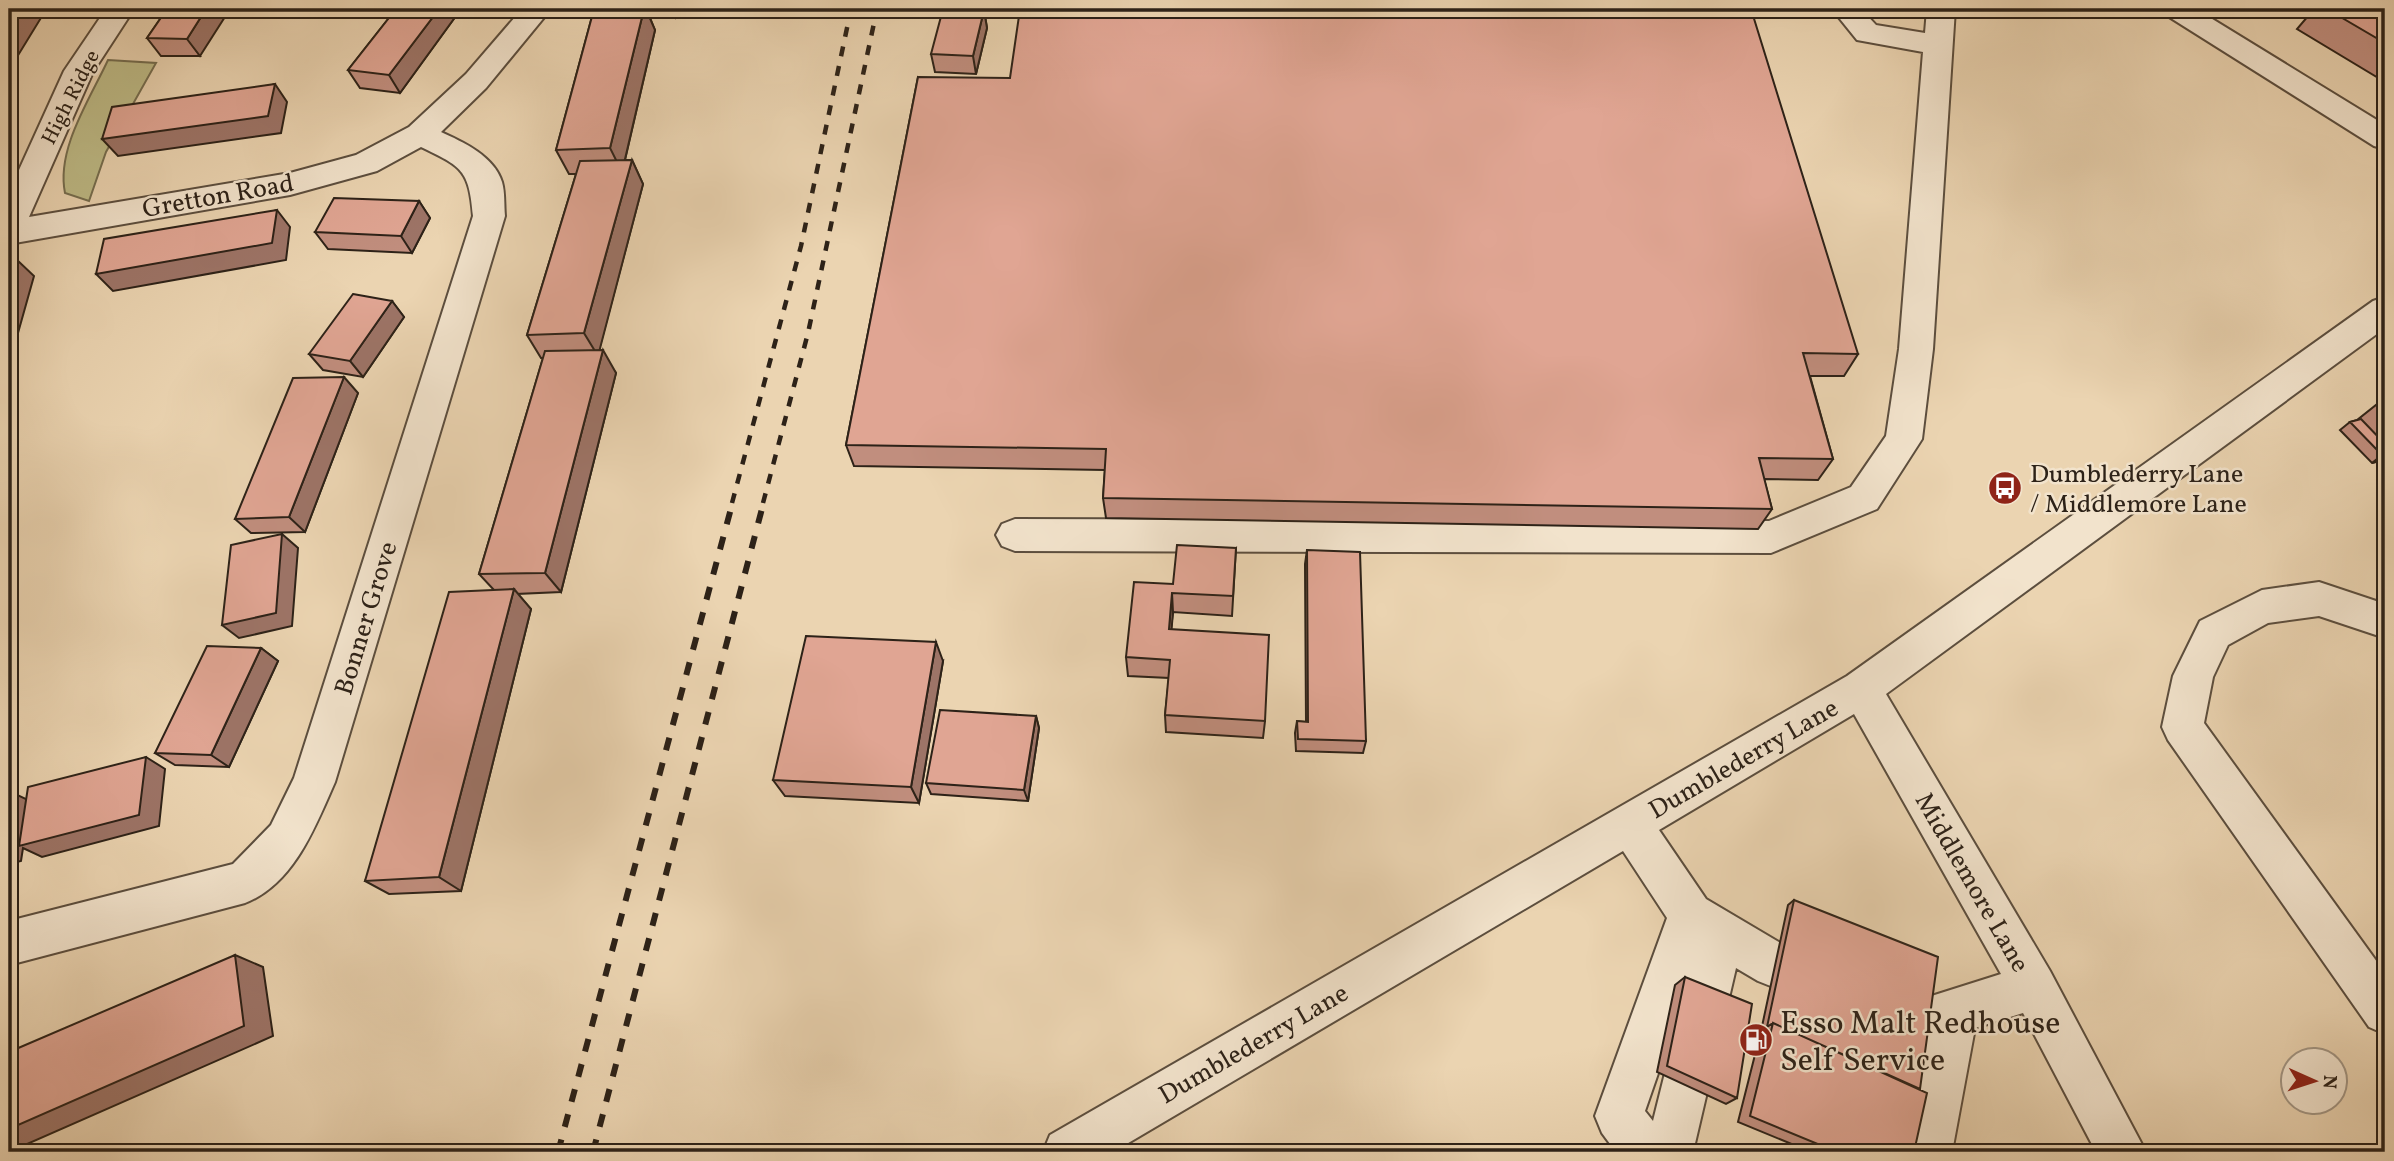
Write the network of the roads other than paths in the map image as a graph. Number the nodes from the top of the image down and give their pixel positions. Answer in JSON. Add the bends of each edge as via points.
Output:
{"nodes":[{"id":1,"x":120,"y":9,"type":"edge"},
{"id":2,"x":537,"y":9,"type":"edge"},
{"id":3,"x":1846,"y":9,"type":"edge"},
{"id":4,"x":1941,"y":9,"type":"edge"},
{"id":5,"x":2176,"y":9,"type":"edge"},
{"id":6,"x":1938,"y":45,"type":"junction"},
{"id":7,"x":420,"y":134,"type":"junction"},
{"id":8,"x":2385,"y":139,"type":"edge"},
{"id":9,"x":9,"y":226,"type":"edge"},
{"id":10,"x":9,"y":232,"type":"edge"},
{"id":11,"x":2385,"y":310,"type":"edge"},
{"id":12,"x":1015,"y":535,"type":"dead end"},
{"id":13,"x":2385,"y":621,"type":"edge"},
{"id":14,"x":1861,"y":689,"type":"junction"},
{"id":15,"x":1630,"y":824,"type":"junction"},
{"id":16,"x":1706,"y":924,"type":"junction"},
{"id":17,"x":9,"y":943,"type":"edge"},
{"id":18,"x":2034,"y":987,"type":"junction"},
{"id":19,"x":2385,"y":1011,"type":"edge"},
{"id":20,"x":1955,"y":1013,"type":"junction"},
{"id":21,"x":1067,"y":1152,"type":"edge"},
{"id":22,"x":1646,"y":1152,"type":"edge"},
{"id":23,"x":1669,"y":1152,"type":"edge"},
{"id":24,"x":1928,"y":1152,"type":"edge"},
{"id":25,"x":2122,"y":1152,"type":"edge"}],
"edges":[{"from":1,"to":9,"type":"street","name":"High Ridge","via":[[79,71]]},
{"from":2,"to":7,"type":"street","name":"Gretton Road","via":[[476,81]]},
{"from":3,"to":6,"type":"street","via":[[1867,33]]},
{"from":4,"to":6,"type":"street"},
{"from":5,"to":8,"type":"street"},
{"from":6,"to":12,"type":"street","via":[[1916,349],[1904,439],[1864,498],[1771,537]]},
{"from":7,"to":10,"type":"street","name":"Gretton Road","via":[[366,163],[290,184]]},
{"from":7,"to":17,"type":"street","name":"Bonner Grove","via":[[463,155],[486,181],[489,216],[314,782],[286,840],[245,882]]},
{"from":11,"to":14,"type":"street","name":"Dumblederry Lane"},
{"from":13,"to":19,"type":"street","via":[[2319,599],[2262,607],[2214,634],[2193,676],[2183,727]]},
{"from":14,"to":15,"type":"street","name":"Dumblederry Lane"},
{"from":14,"to":18,"type":"street","name":"Middlemore Lane"},
{"from":15,"to":16,"type":"street"},
{"from":15,"to":21,"type":"street","name":"Dumblederry Lane"},
{"from":16,"to":20,"type":"street","via":[[1774,965],[1922,1022]]},
{"from":16,"to":22,"type":"street","via":[[1619,1116]]},
{"from":16,"to":23,"type":"street"},
{"from":18,"to":20,"type":"street"},
{"from":18,"to":25,"type":"street","name":"Middlemore Lane"},
{"from":20,"to":24,"type":"street"}]}
